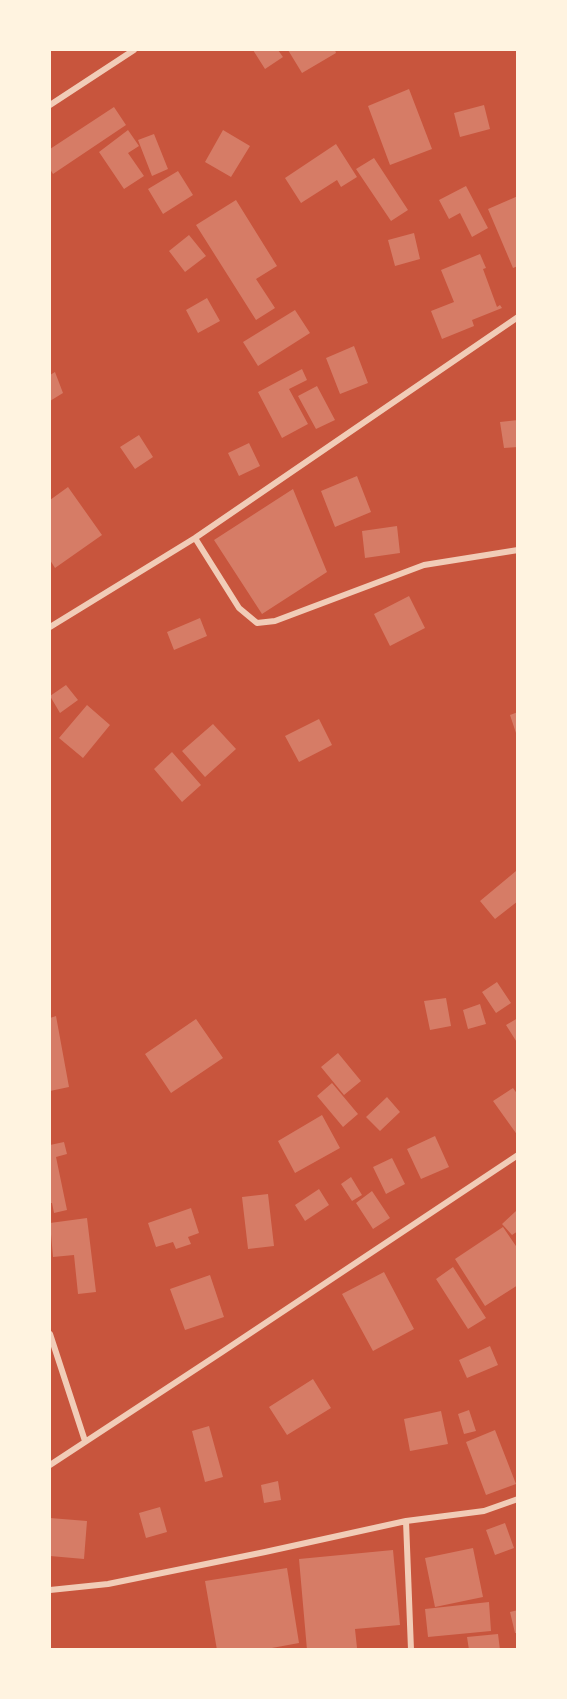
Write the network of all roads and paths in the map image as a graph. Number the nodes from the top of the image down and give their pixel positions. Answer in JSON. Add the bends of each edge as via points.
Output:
{"nodes":[{"id":1,"x":134,"y":50,"type":"edge"},
{"id":2,"x":50,"y":105,"type":"edge"},
{"id":3,"x":518,"y":317,"type":"edge"},
{"id":4,"x":195,"y":538,"type":"junction"},
{"id":5,"x":518,"y":550,"type":"edge"},
{"id":6,"x":50,"y":627,"type":"edge"},
{"id":7,"x":518,"y":1155,"type":"edge"},
{"id":8,"x":50,"y":1334,"type":"edge"},
{"id":9,"x":85,"y":1441,"type":"junction"},
{"id":10,"x":50,"y":1465,"type":"edge"},
{"id":11,"x":518,"y":1499,"type":"edge"},
{"id":12,"x":406,"y":1521,"type":"junction"},
{"id":13,"x":50,"y":1590,"type":"edge"},
{"id":14,"x":411,"y":1650,"type":"edge"}],
"edges":[{"from":1,"to":2,"type":"street"},
{"from":3,"to":4,"type":"street"},
{"from":4,"to":5,"type":"street","via":[[239,608],[257,623],[275,621],[424,565]]},
{"from":4,"to":6,"type":"street"},
{"from":7,"to":9,"type":"street"},
{"from":8,"to":9,"type":"street"},
{"from":9,"to":10,"type":"street"},
{"from":11,"to":12,"type":"street","via":[[484,1511]]},
{"from":12,"to":13,"type":"street","via":[[108,1584]]},
{"from":12,"to":14,"type":"street"}]}
